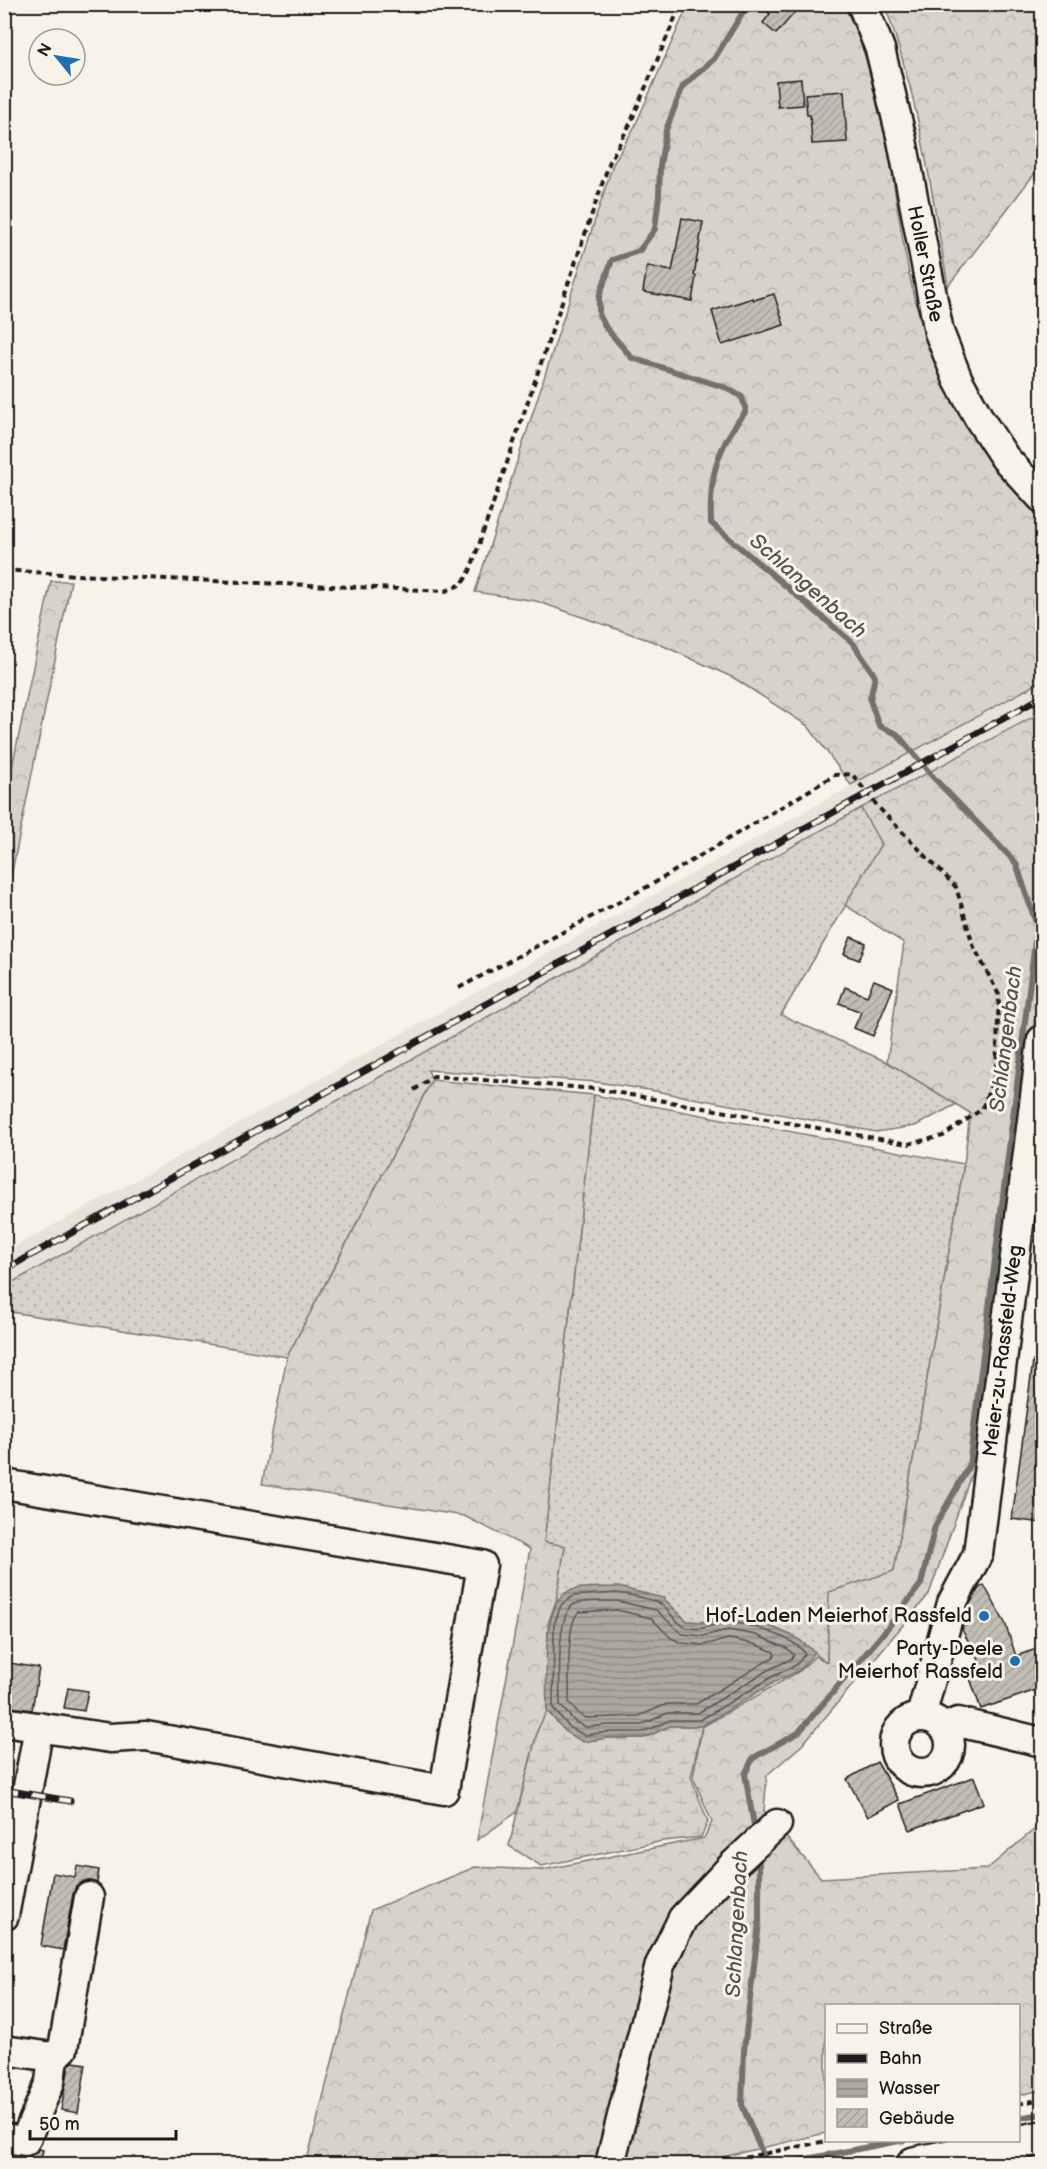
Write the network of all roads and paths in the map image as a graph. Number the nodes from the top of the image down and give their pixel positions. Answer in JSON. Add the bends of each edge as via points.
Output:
{"nodes":[{"id":1,"x":681,"y":4,"type":"edge"},
{"id":2,"x":862,"y":4,"type":"edge"},
{"id":3,"x":1042,"y":498,"type":"edge"},
{"id":4,"x":4,"y":570,"type":"edge"},
{"id":5,"x":458,"y":989,"type":"dead end"},
{"id":6,"x":1042,"y":1040,"type":"edge"},
{"id":7,"x":414,"y":1090,"type":"dead end"},
{"id":8,"x":4,"y":1484,"type":"edge"},
{"id":9,"x":4,"y":1722,"type":"edge"},
{"id":10,"x":39,"y":1727,"type":"junction"},
{"id":11,"x":1042,"y":1742,"type":"edge"},
{"id":12,"x":777,"y":1824,"type":"dead end"},
{"id":13,"x":10,"y":1852,"type":"edge"},
{"id":14,"x":89,"y":1897,"type":"dead end"},
{"id":15,"x":4,"y":1916,"type":"edge"},
{"id":16,"x":4,"y":2050,"type":"edge"},
{"id":17,"x":53,"y":2057,"type":"junction"},
{"id":18,"x":1042,"y":2099,"type":"edge"},
{"id":19,"x":1020,"y":2104,"type":"edge"},
{"id":20,"x":4,"y":2138,"type":"edge"},
{"id":21,"x":1042,"y":2138,"type":"edge"},
{"id":22,"x":825,"y":2141,"type":"edge"},
{"id":23,"x":610,"y":2164,"type":"edge"},
{"id":24,"x":725,"y":2164,"type":"edge"},
{"id":25,"x":914,"y":2164,"type":"edge"}],
"edges":[{"from":1,"to":4,"type":"path","via":[[630,124],[610,160],[474,560],[462,584],[446,591]]},
{"from":2,"to":3,"type":"street","name":"Holler Straße","via":[[880,49],[902,140],[939,332],[958,380],[980,420],[1005,458]]},
{"from":5,"to":7,"type":"path","via":[[656,882],[835,775],[852,774],[879,808],[956,887],[972,945],[999,995],[996,1072],[982,1109],[943,1136],[908,1144],[597,1089],[434,1076]]},
{"from":6,"to":11,"type":"street","name":"Meier-zu-Rassfeld-Weg","via":[[978,1554],[952,1603],[933,1722],[958,1722]]},
{"from":8,"to":10,"type":"street","via":[[482,1565],[444,1790],[146,1736],[110,1738]]},
{"from":9,"to":10,"type":"street"},
{"from":10,"to":13,"type":"street"},
{"from":12,"to":23,"type":"street","via":[[682,1918],[660,1965]]},
{"from":13,"to":15,"type":"street"},
{"from":14,"to":17,"type":"street","via":[[63,2049]]},
{"from":16,"to":17,"type":"street"},
{"from":17,"to":20,"type":"street","via":[[50,2082],[25,2141]]},
{"from":18,"to":19,"type":"path"},
{"from":21,"to":25,"type":"main road"},
{"from":22,"to":24,"type":"path"}]}
